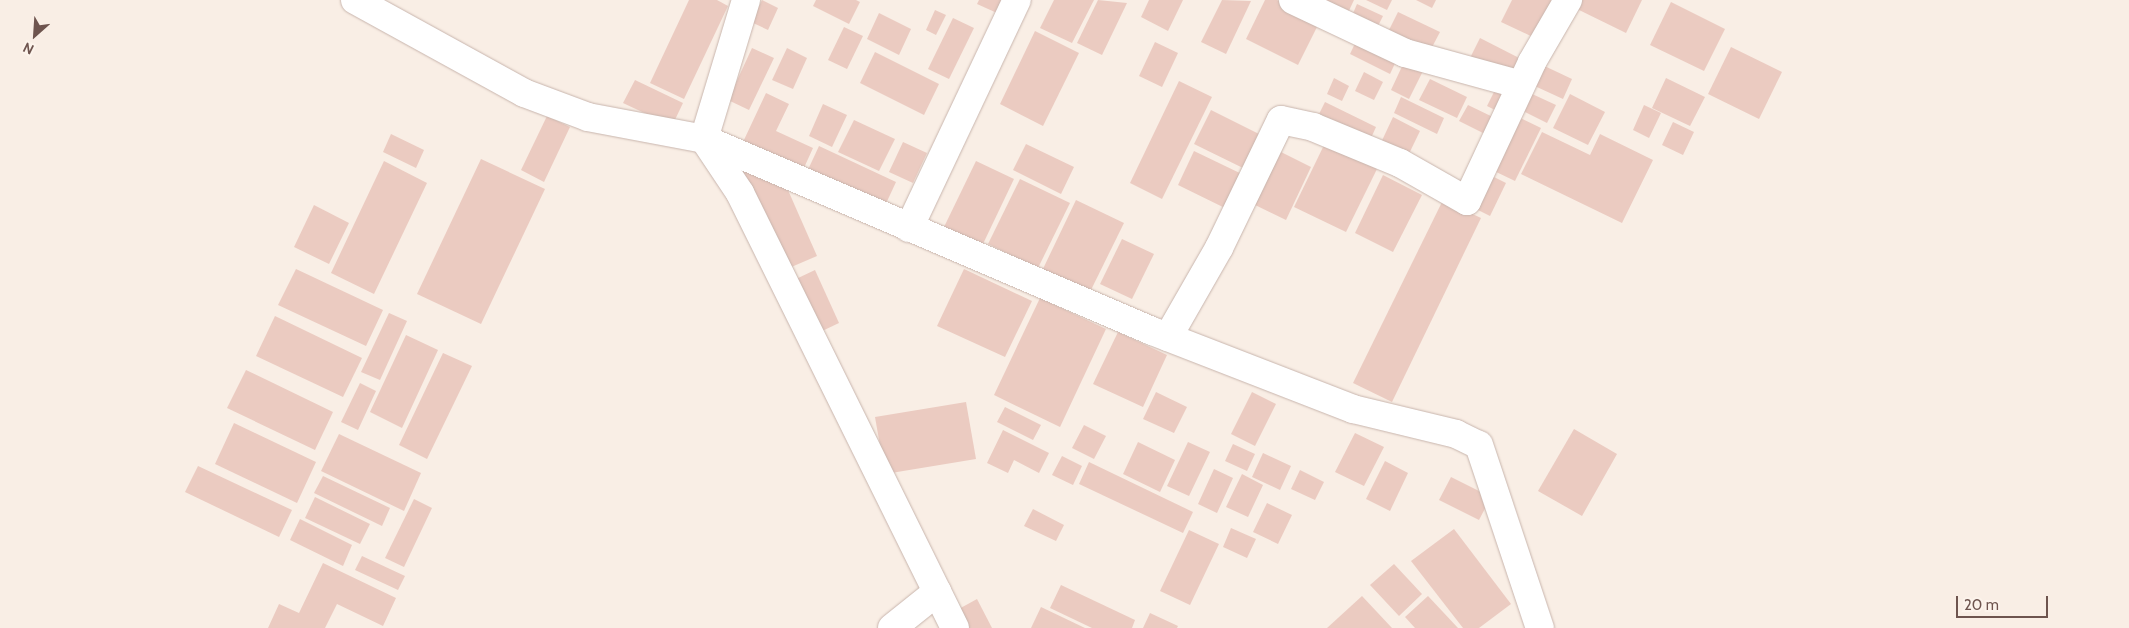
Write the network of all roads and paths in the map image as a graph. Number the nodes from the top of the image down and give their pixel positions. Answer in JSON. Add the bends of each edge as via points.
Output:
{"nodes":[{"id":1,"x":355,"y":0,"type":"edge"},
{"id":2,"x":746,"y":0,"type":"edge"},
{"id":3,"x":1017,"y":0,"type":"edge"},
{"id":4,"x":1292,"y":0,"type":"edge"},
{"id":5,"x":1568,"y":0,"type":"edge"},
{"id":6,"x":1521,"y":85,"type":"junction"},
{"id":7,"x":704,"y":139,"type":"junction"},
{"id":8,"x":909,"y":228,"type":"junction"},
{"id":9,"x":1168,"y":337,"type":"junction"},
{"id":10,"x":937,"y":592,"type":"junction"},
{"id":11,"x":892,"y":628,"type":"edge"},
{"id":12,"x":955,"y":628,"type":"edge"},
{"id":13,"x":1540,"y":628,"type":"edge"}],
"edges":[{"from":1,"to":7,"type":"street","via":[[524,93],[588,117]]},
{"from":2,"to":7,"type":"street"},
{"from":3,"to":8,"type":"street"},
{"from":4,"to":6,"type":"street","via":[[1405,54]]},
{"from":5,"to":6,"type":"street"},
{"from":6,"to":9,"type":"street","via":[[1467,201],[1400,163],[1313,127],[1281,120],[1219,248]]},
{"from":7,"to":8,"type":"street"},
{"from":7,"to":10,"type":"street","via":[[740,193]]},
{"from":8,"to":9,"type":"street"},
{"from":9,"to":13,"type":"street","via":[[1353,409],[1456,434],[1479,446]]},
{"from":10,"to":11,"type":"street"},
{"from":10,"to":12,"type":"street"}]}
